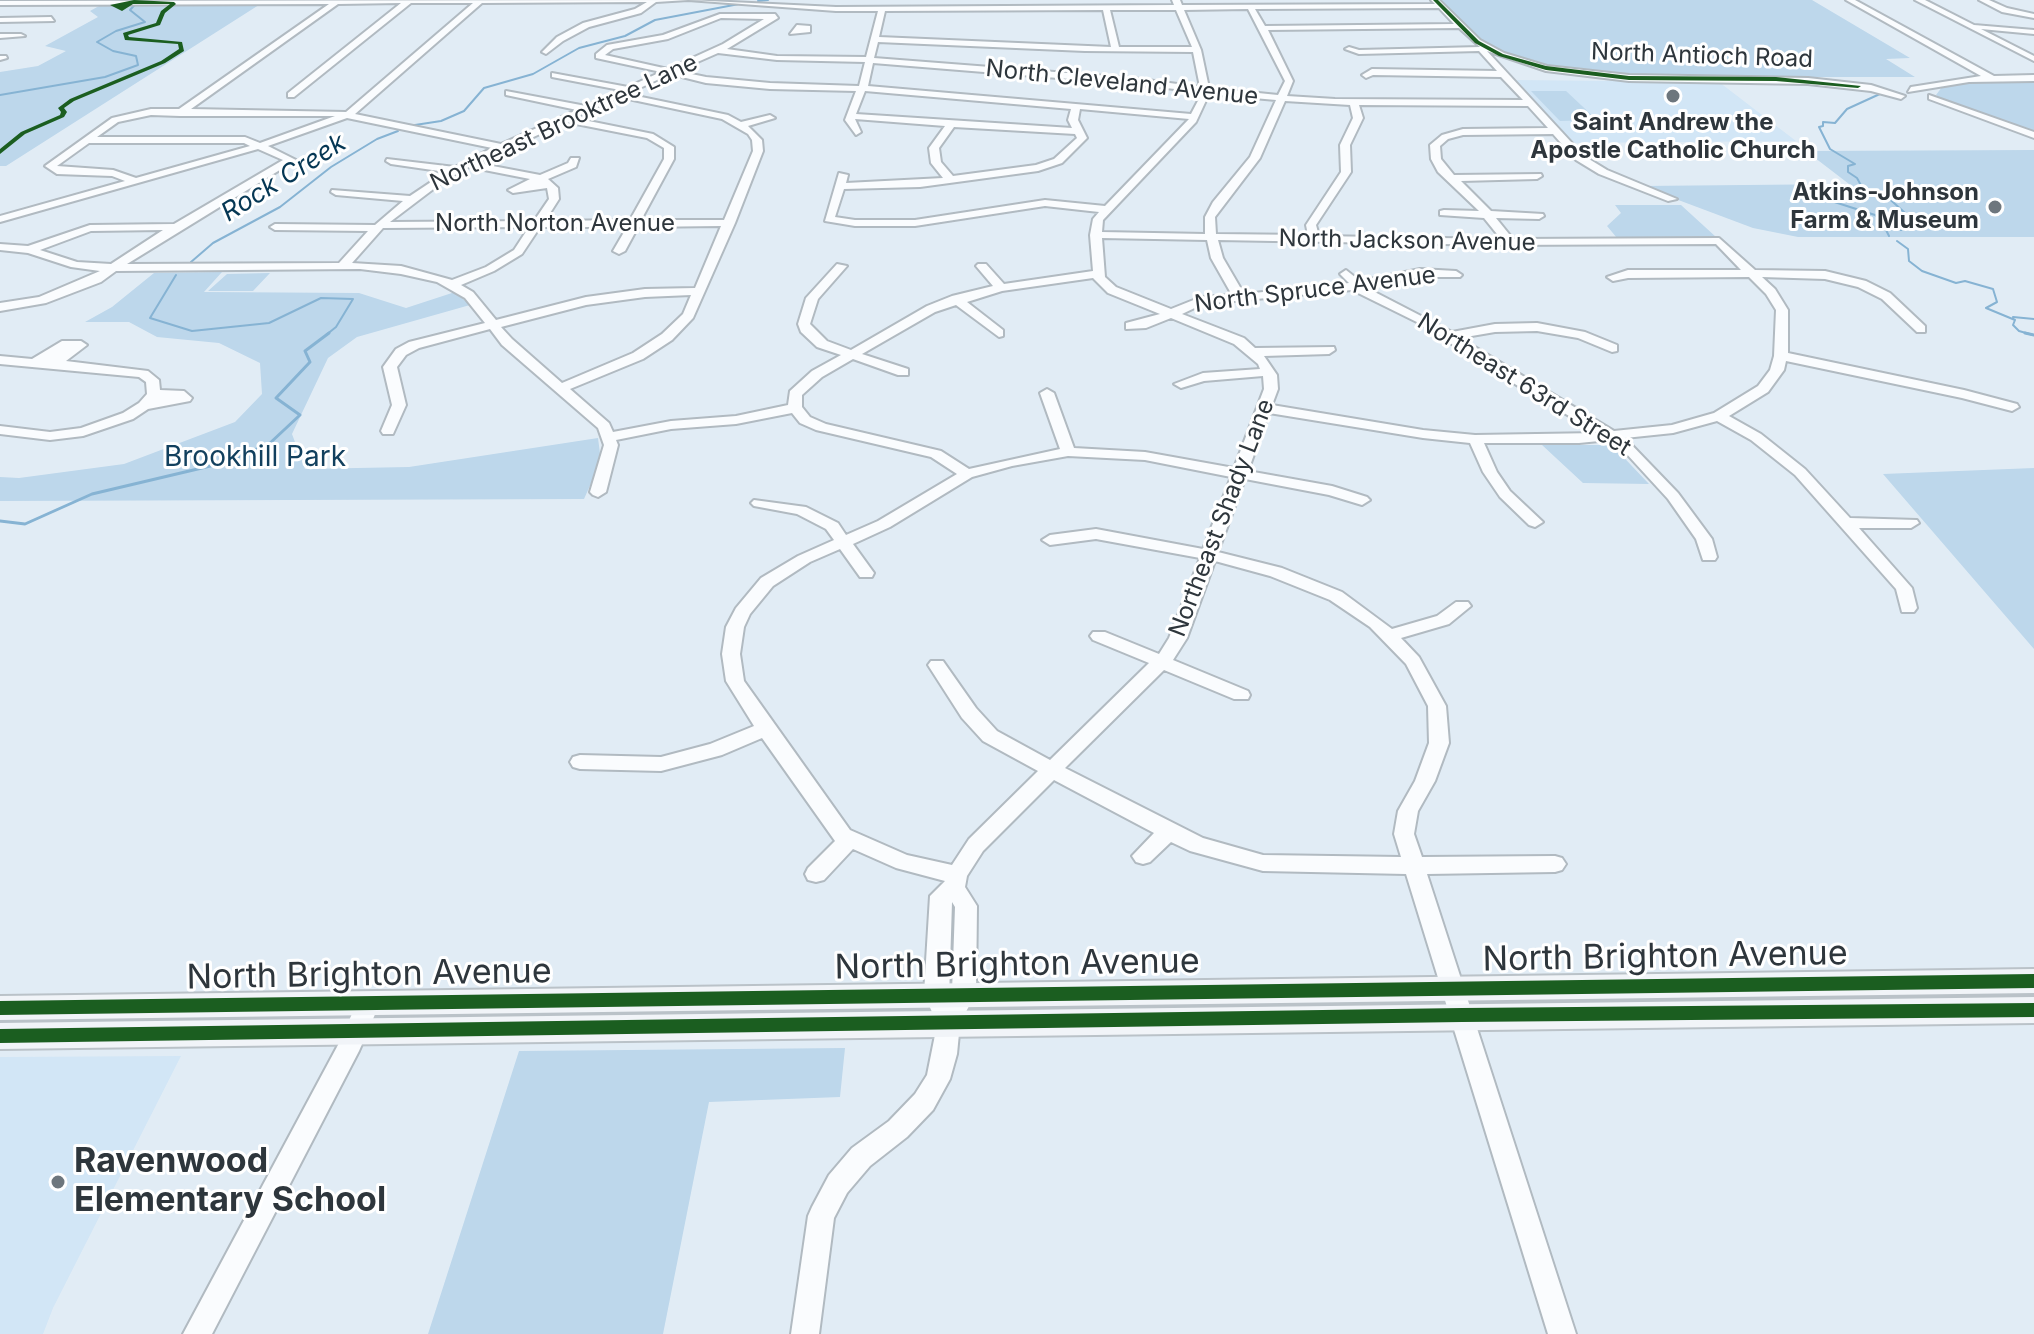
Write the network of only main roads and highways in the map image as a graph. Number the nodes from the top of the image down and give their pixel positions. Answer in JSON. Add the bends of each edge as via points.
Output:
{"nodes":[{"id":1,"x":2022,"y":981,"type":"edge"},
{"id":2,"x":1457,"y":1001,"type":"junction"},
{"id":3,"x":0,"y":1008,"type":"edge"},
{"id":4,"x":2032,"y":1012,"type":"edge"},
{"id":5,"x":0,"y":1036,"type":"edge"}],
"edges":[{"from":1,"to":2,"type":"main road","name":"North Brighton Avenue"},
{"from":2,"to":3,"type":"main road","name":"North Brighton Avenue","via":[[964,993]]},
{"from":2,"to":4,"type":"main road","name":"North Brighton Avenue"},
{"from":2,"to":5,"type":"main road","name":"North Brighton Avenue","via":[[948,1022]]}]}
